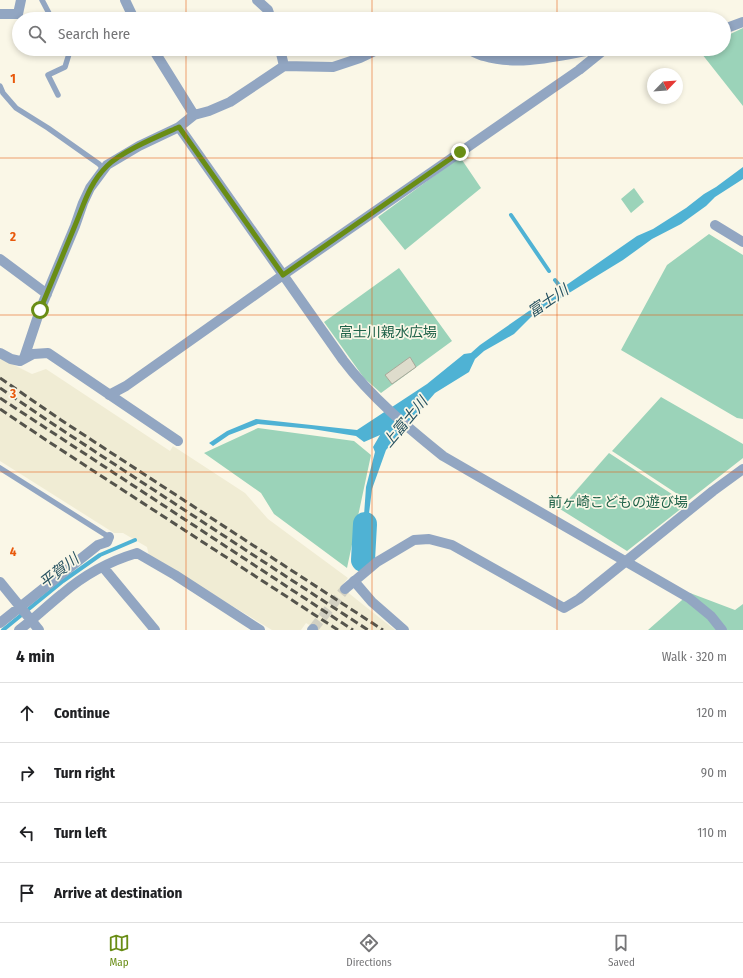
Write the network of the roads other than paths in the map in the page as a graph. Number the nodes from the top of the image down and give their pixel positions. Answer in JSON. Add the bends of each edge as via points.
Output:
{"nodes":[{"id":1,"x":21,"y":0,"type":"edge"},
{"id":2,"x":42,"y":0,"type":"edge"},
{"id":3,"x":125,"y":0,"type":"edge"},
{"id":4,"x":258,"y":0,"type":"edge"},
{"id":5,"x":18,"y":12,"type":"edge"},
{"id":6,"x":48,"y":12,"type":"edge"},
{"id":7,"x":131,"y":12,"type":"edge"},
{"id":8,"x":269,"y":12,"type":"edge"},
{"id":9,"x":0,"y":14,"type":"edge"},
{"id":10,"x":12,"y":14,"type":"edge"},
{"id":11,"x":743,"y":22,"type":"edge"},
{"id":12,"x":731,"y":26,"type":"edge"},
{"id":13,"x":68,"y":56,"type":"edge"},
{"id":14,"x":157,"y":56,"type":"edge"},
{"id":15,"x":282,"y":56,"type":"edge"},
{"id":16,"x":364,"y":56,"type":"edge"},
{"id":17,"x":484,"y":56,"type":"edge"},
{"id":18,"x":553,"y":56,"type":"edge"},
{"id":19,"x":596,"y":56,"type":"edge"},
{"id":20,"x":284,"y":66,"type":"junction"},
{"id":21,"x":0,"y":86,"type":"edge"},
{"id":22,"x":58,"y":95,"type":"dead end"},
{"id":23,"x":194,"y":115,"type":"junction"},
{"id":24,"x":179,"y":127,"type":"junction"},
{"id":25,"x":104,"y":170,"type":"junction"},
{"id":26,"x":716,"y":225,"type":"dead end"},
{"id":27,"x":743,"y":242,"type":"edge"},
{"id":28,"x":0,"y":259,"type":"edge"},
{"id":29,"x":283,"y":275,"type":"junction"},
{"id":30,"x":47,"y":294,"type":"junction"},
{"id":31,"x":0,"y":353,"type":"edge"},
{"id":32,"x":24,"y":358,"type":"junction"},
{"id":33,"x":109,"y":395,"type":"junction"},
{"id":34,"x":178,"y":441,"type":"dead end"},
{"id":35,"x":0,"y":468,"type":"edge"},
{"id":36,"x":743,"y":469,"type":"edge"},
{"id":37,"x":109,"y":537,"type":"joint"},
{"id":38,"x":626,"y":561,"type":"junction"},
{"id":39,"x":103,"y":567,"type":"junction"},
{"id":40,"x":354,"y":581,"type":"junction"},
{"id":41,"x":0,"y":582,"type":"edge"},
{"id":42,"x":345,"y":589,"type":"tunnel mouth"},
{"id":43,"x":20,"y":607,"type":"junction"},
{"id":44,"x":31,"y":621,"type":"junction"},
{"id":45,"x":0,"y":623,"type":"edge"},
{"id":46,"x":19,"y":630,"type":"edge"},
{"id":47,"x":39,"y":630,"type":"edge"},
{"id":48,"x":154,"y":630,"type":"edge"},
{"id":49,"x":260,"y":630,"type":"edge"},
{"id":50,"x":404,"y":630,"type":"edge"},
{"id":51,"x":722,"y":630,"type":"edge"}],
"edges":[{"from":1,"to":5,"type":"street"},
{"from":2,"to":6,"type":"lane"},
{"from":3,"to":7,"type":"street"},
{"from":4,"to":8,"type":"street"},
{"from":9,"to":10,"type":"street"},
{"from":11,"to":12,"type":"street"},
{"from":13,"to":22,"type":"lane","via":[[65,67],[48,75]]},
{"from":14,"to":23,"type":"street"},
{"from":15,"to":20,"type":"street"},
{"from":16,"to":20,"type":"street","via":[[333,66]]},
{"from":17,"to":18,"type":"street","via":[[522,61]]},
{"from":19,"to":29,"type":"street"},
{"from":20,"to":23,"type":"street","via":[[230,102]]},
{"from":21,"to":25,"type":"lane","via":[[16,108],[48,128]]},
{"from":23,"to":24,"type":"street"},
{"from":24,"to":25,"type":"street","via":[[119,157]]},
{"from":24,"to":29,"type":"street"},
{"from":25,"to":30,"type":"street","via":[[90,188],[83,203]]},
{"from":26,"to":27,"type":"street"},
{"from":28,"to":30,"type":"street"},
{"from":29,"to":33,"type":"street","via":[[126,386]]},
{"from":29,"to":38,"type":"street","via":[[358,380],[418,436],[443,456]]},
{"from":30,"to":32,"type":"street"},
{"from":31,"to":32,"type":"street","via":[[20,361]]},
{"from":32,"to":33,"type":"street","via":[[33,354],[48,353]]},
{"from":33,"to":34,"type":"street"},
{"from":35,"to":37,"type":"lane"},
{"from":36,"to":38,"type":"street"},
{"from":37,"to":43,"type":"street","via":[[108,542],[98,545]]},
{"from":38,"to":40,"type":"street","via":[[564,608],[452,544],[429,539],[414,540],[377,562]]},
{"from":38,"to":51,"type":"street","via":[[689,598],[711,616]]},
{"from":39,"to":44,"type":"street","via":[[62,593]]},
{"from":39,"to":48,"type":"street"},
{"from":39,"to":49,"type":"street","via":[[137,553]]},
{"from":40,"to":42,"type":"street"},
{"from":40,"to":50,"type":"street","via":[[372,602]]},
{"from":41,"to":43,"type":"street"},
{"from":43,"to":44,"type":"street"},
{"from":43,"to":45,"type":"street"},
{"from":44,"to":46,"type":"street"},
{"from":44,"to":47,"type":"street"}]}
